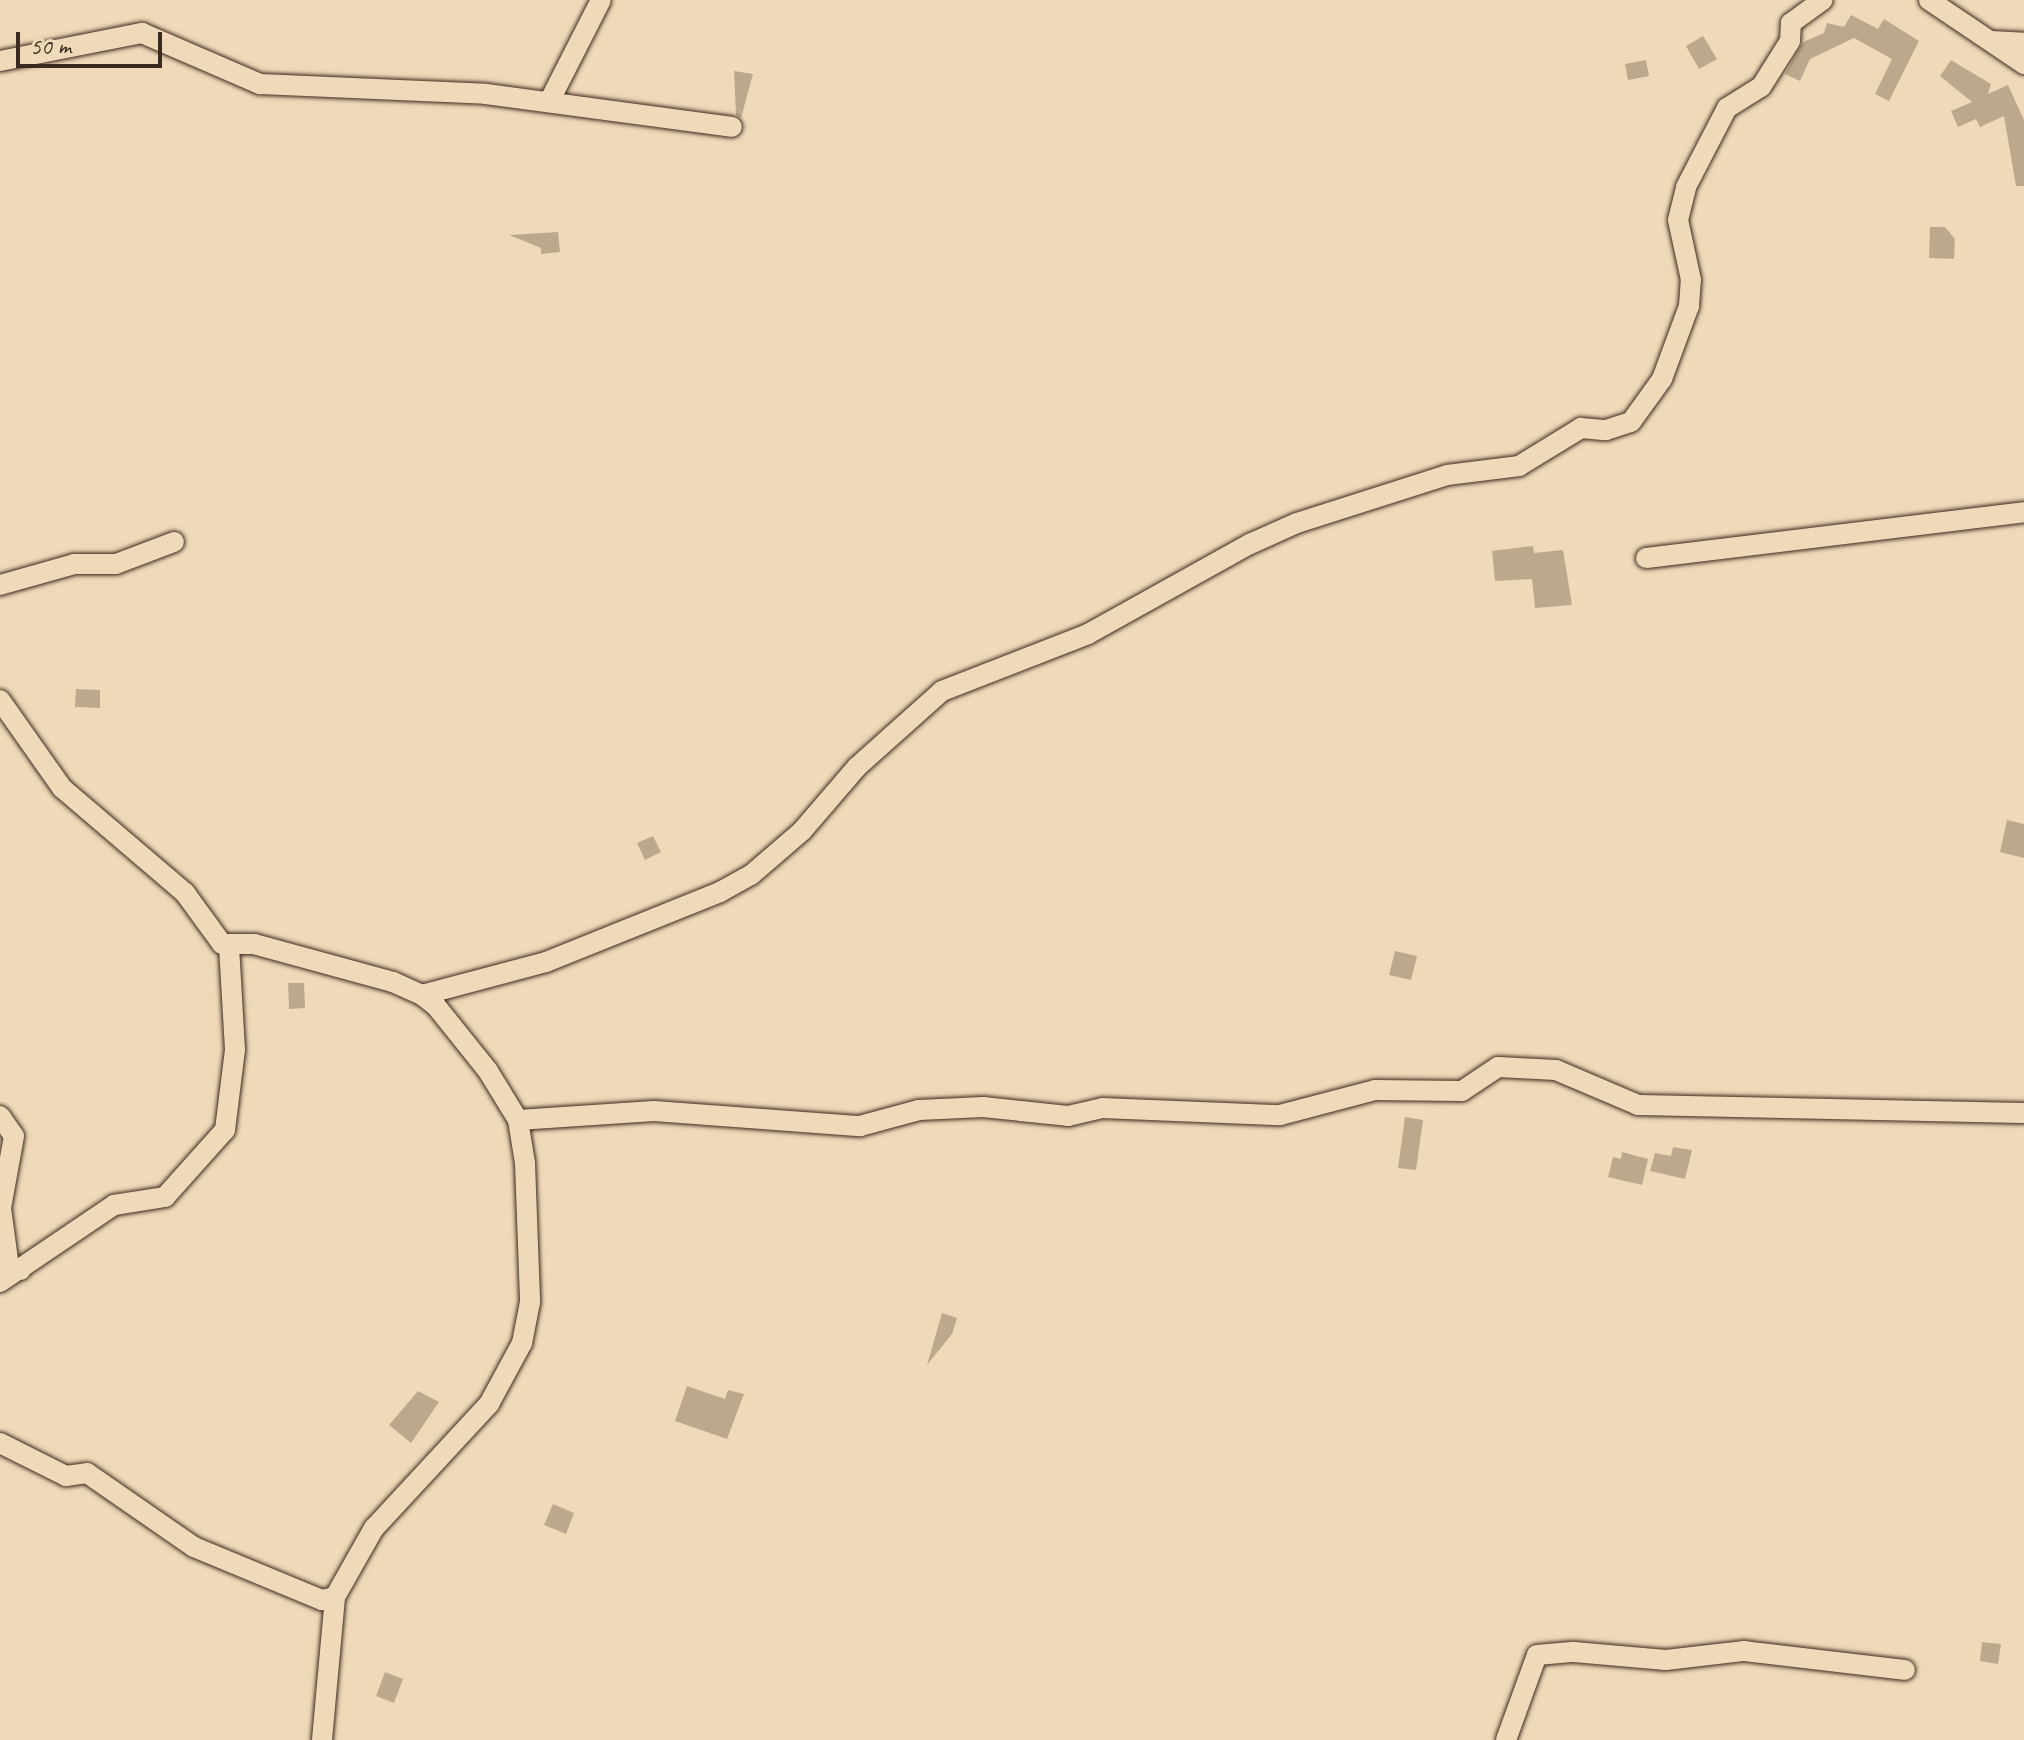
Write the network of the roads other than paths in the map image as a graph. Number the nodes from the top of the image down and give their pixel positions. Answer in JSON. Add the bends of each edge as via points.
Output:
{"nodes":[{"id":1,"x":601,"y":0,"type":"edge"},
{"id":2,"x":1823,"y":0,"type":"edge"},
{"id":3,"x":1929,"y":0,"type":"edge"},
{"id":4,"x":1991,"y":41,"type":"junction"},
{"id":5,"x":2024,"y":43,"type":"edge"},
{"id":6,"x":0,"y":61,"type":"edge"},
{"id":7,"x":2024,"y":64,"type":"edge"},
{"id":8,"x":549,"y":102,"type":"junction"},
{"id":9,"x":732,"y":127,"type":"dead end"},
{"id":10,"x":2024,"y":512,"type":"edge"},
{"id":11,"x":174,"y":542,"type":"dead end"},
{"id":12,"x":1646,"y":558,"type":"dead end"},
{"id":13,"x":0,"y":585,"type":"edge"},
{"id":14,"x":0,"y":700,"type":"edge"},
{"id":15,"x":229,"y":945,"type":"junction"},
{"id":16,"x":422,"y":995,"type":"junction"},
{"id":17,"x":2024,"y":1113,"type":"edge"},
{"id":18,"x":0,"y":1116,"type":"edge"},
{"id":19,"x":518,"y":1120,"type":"junction"},
{"id":20,"x":21,"y":1270,"type":"junction"},
{"id":21,"x":0,"y":1282,"type":"edge"},
{"id":22,"x":0,"y":1443,"type":"edge"},
{"id":23,"x":335,"y":1597,"type":"junction"},
{"id":24,"x":1905,"y":1670,"type":"dead end"},
{"id":25,"x":322,"y":1740,"type":"edge"},
{"id":26,"x":1506,"y":1740,"type":"edge"}],
"edges":[{"from":1,"to":8,"type":"street"},
{"from":2,"to":16,"type":"street","via":[[1791,23],[1790,41],[1761,87],[1727,108],[1686,187],[1678,220],[1691,280],[1689,306],[1662,379],[1631,422],[1606,430],[1581,428],[1519,466],[1447,475],[1297,523],[1250,544],[1088,634],[942,691],[857,767],[802,831],[730,887],[546,962]]},
{"from":3,"to":4,"type":"street"},
{"from":4,"to":5,"type":"street"},
{"from":4,"to":7,"type":"street"},
{"from":6,"to":8,"type":"street","via":[[142,33],[260,84],[404,88]]},
{"from":8,"to":9,"type":"street"},
{"from":10,"to":12,"type":"street"},
{"from":11,"to":13,"type":"street","via":[[116,564],[74,564]]},
{"from":14,"to":15,"type":"street","via":[[62,788],[167,876],[216,938]]},
{"from":15,"to":16,"type":"street","via":[[254,944],[393,982]]},
{"from":15,"to":20,"type":"street","via":[[235,1050],[225,1130],[165,1197],[114,1205]]},
{"from":16,"to":19,"type":"street","via":[[488,1071]]},
{"from":17,"to":19,"type":"street","via":[[1638,1105],[1556,1070],[1498,1067],[1462,1091],[1375,1090],[1280,1115],[1102,1108],[1068,1116],[983,1107],[919,1110],[860,1126],[654,1111]]},
{"from":18,"to":20,"type":"street","via":[[14,1136],[1,1208],[9,1267]]},
{"from":19,"to":23,"type":"street","via":[[525,1163],[530,1302],[522,1343],[489,1404],[374,1528]]},
{"from":20,"to":21,"type":"street"},
{"from":22,"to":23,"type":"street","via":[[66,1476],[87,1473],[194,1547],[322,1600]]},
{"from":23,"to":25,"type":"street"},
{"from":24,"to":26,"type":"street","via":[[1744,1651],[1666,1660],[1574,1652],[1537,1655]]}]}
